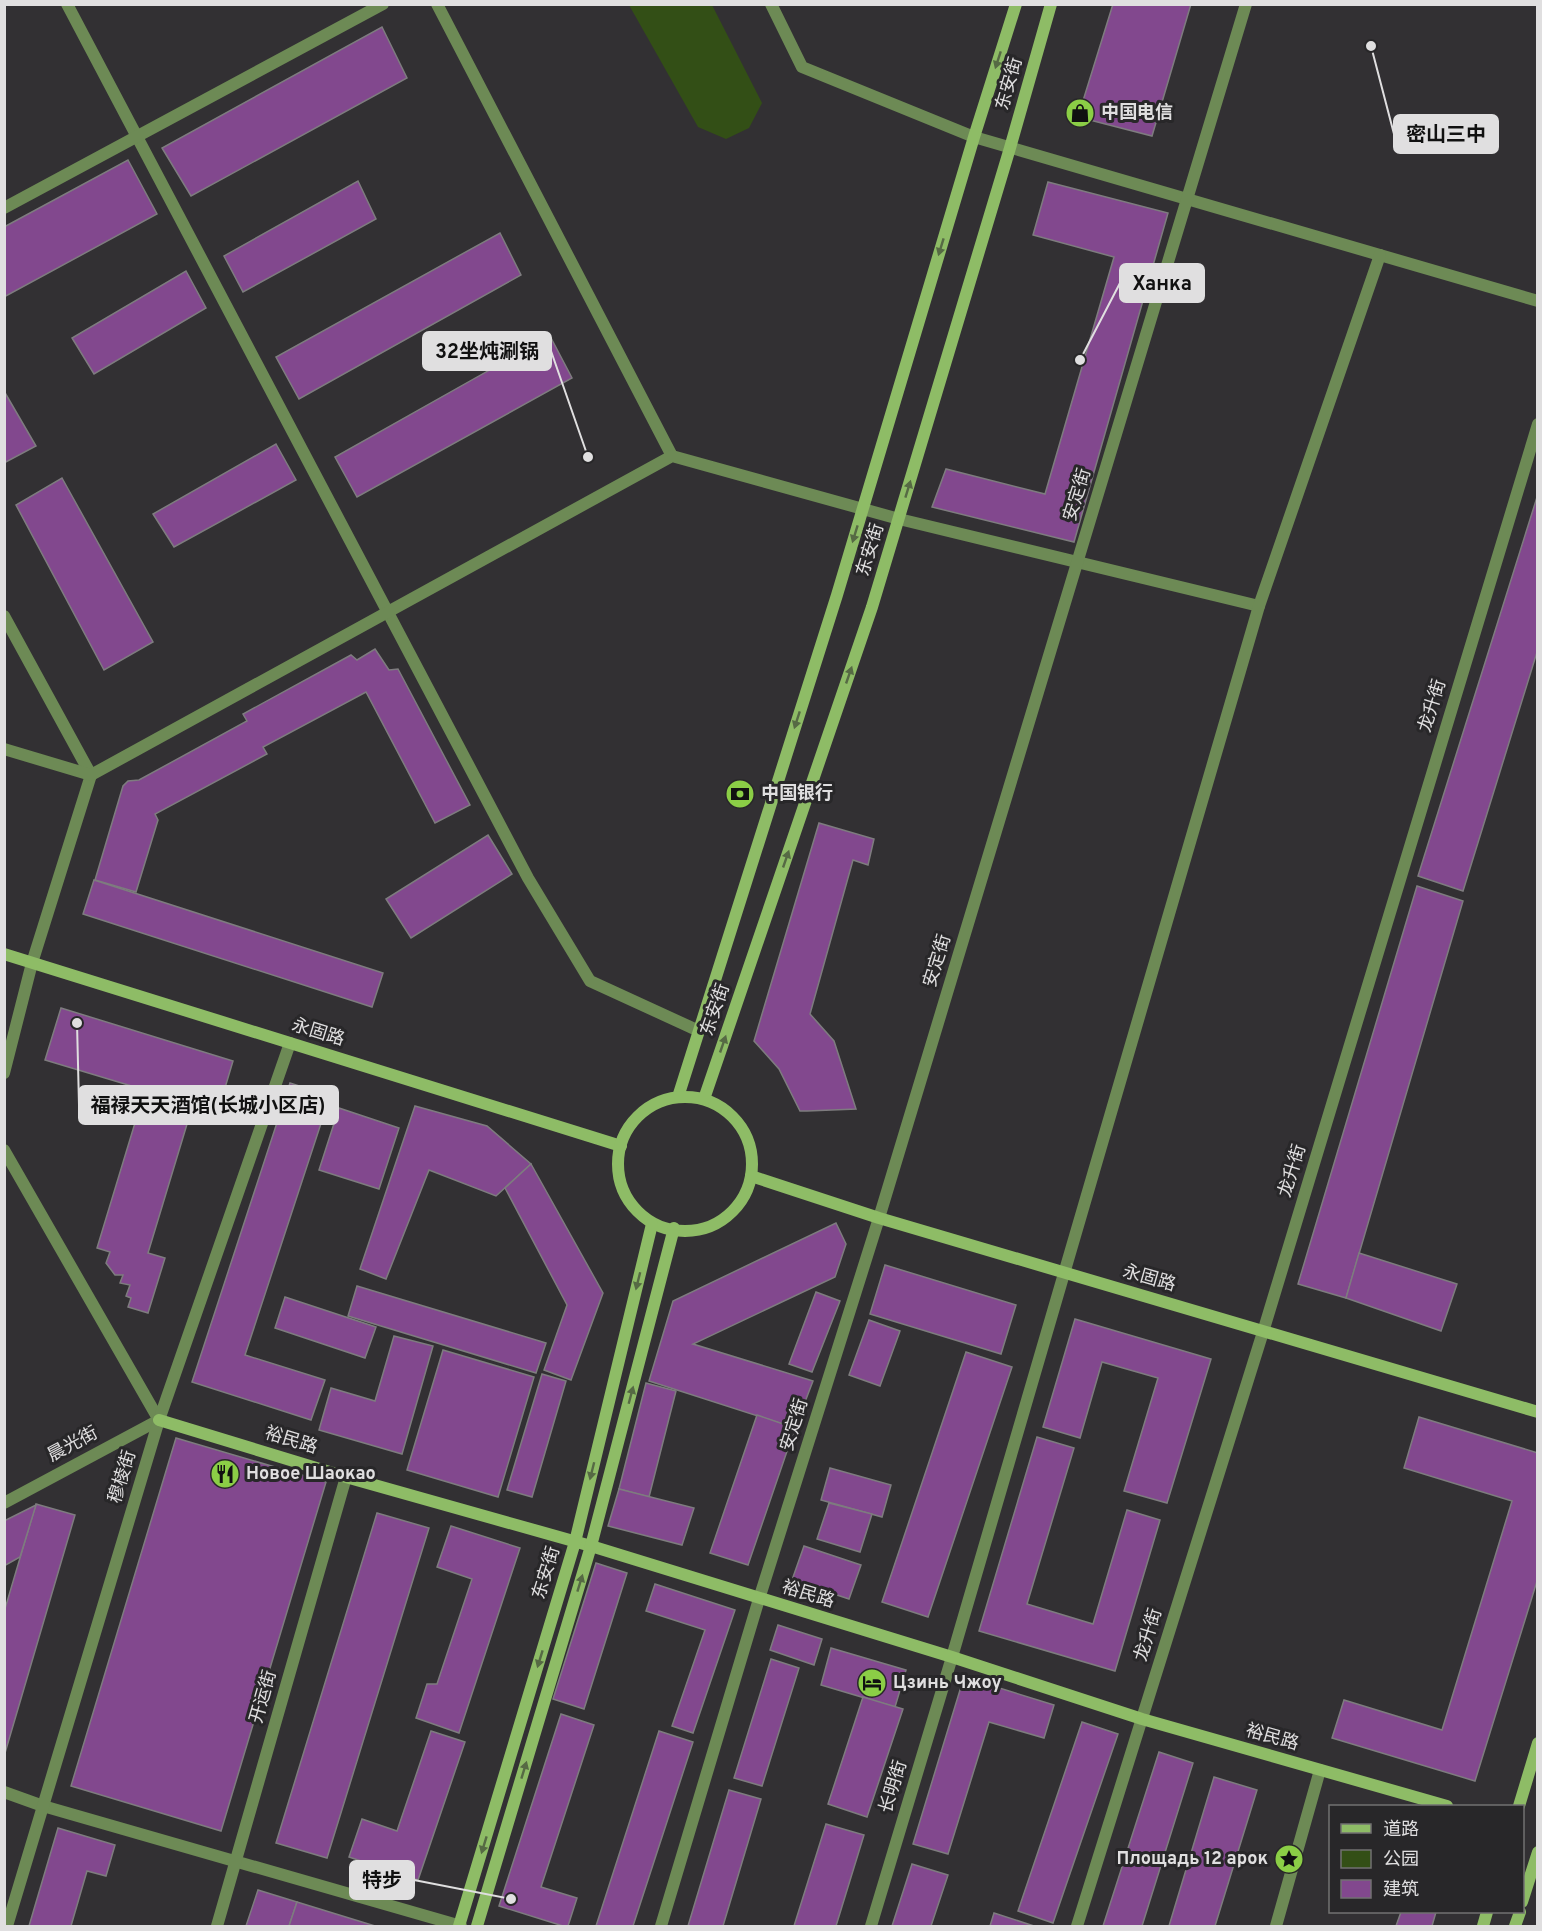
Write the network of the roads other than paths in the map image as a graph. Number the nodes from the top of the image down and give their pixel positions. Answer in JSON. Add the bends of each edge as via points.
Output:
{"nodes":[{"id":1,"x":67,"y":4,"type":"edge"},
{"id":2,"x":383,"y":4,"type":"edge"},
{"id":3,"x":436,"y":4,"type":"edge"},
{"id":4,"x":771,"y":4,"type":"edge"},
{"id":5,"x":1016,"y":4,"type":"edge"},
{"id":6,"x":1051,"y":4,"type":"edge"},
{"id":7,"x":1246,"y":4,"type":"edge"},
{"id":8,"x":137,"y":137,"type":"junction"},
{"id":9,"x":974,"y":137,"type":"junction"},
{"id":10,"x":1010,"y":148,"type":"junction"},
{"id":11,"x":1186,"y":199,"type":"junction"},
{"id":12,"x":4,"y":208,"type":"edge"},
{"id":13,"x":1380,"y":255,"type":"junction"},
{"id":14,"x":1538,"y":301,"type":"edge"},
{"id":15,"x":1538,"y":424,"type":"edge"},
{"id":16,"x":672,"y":456,"type":"junction"},
{"id":17,"x":863,"y":509,"type":"junction"},
{"id":18,"x":899,"y":519,"type":"junction"},
{"id":19,"x":1077,"y":562,"type":"junction"},
{"id":20,"x":1259,"y":606,"type":"junction"},
{"id":21,"x":389,"y":612,"type":"junction"},
{"id":22,"x":4,"y":616,"type":"edge"},
{"id":23,"x":4,"y":749,"type":"edge"},
{"id":24,"x":91,"y":775,"type":"junction"},
{"id":25,"x":4,"y":954,"type":"edge"},
{"id":26,"x":32,"y":963,"type":"junction"},
{"id":27,"x":699,"y":1031,"type":"junction"},
{"id":28,"x":290,"y":1043,"type":"junction"},
{"id":29,"x":4,"y":1073,"type":"edge"},
{"id":30,"x":678,"y":1097,"type":"junction"},
{"id":31,"x":704,"y":1099,"type":"junction"},
{"id":32,"x":621,"y":1146,"type":"junction"},
{"id":33,"x":4,"y":1150,"type":"edge"},
{"id":34,"x":751,"y":1176,"type":"junction"},
{"id":35,"x":879,"y":1218,"type":"junction"},
{"id":36,"x":652,"y":1224,"type":"junction"},
{"id":37,"x":674,"y":1228,"type":"junction"},
{"id":38,"x":1064,"y":1273,"type":"junction"},
{"id":39,"x":1263,"y":1332,"type":"junction"},
{"id":40,"x":1538,"y":1412,"type":"edge"},
{"id":41,"x":159,"y":1420,"type":"junction"},
{"id":42,"x":346,"y":1477,"type":"junction"},
{"id":43,"x":4,"y":1503,"type":"edge"},
{"id":44,"x":575,"y":1542,"type":"junction"},
{"id":45,"x":591,"y":1546,"type":"junction"},
{"id":46,"x":759,"y":1599,"type":"junction"},
{"id":47,"x":952,"y":1657,"type":"junction"},
{"id":48,"x":1142,"y":1719,"type":"junction"},
{"id":49,"x":1538,"y":1743,"type":"edge"},
{"id":50,"x":1320,"y":1770,"type":"junction"},
{"id":51,"x":4,"y":1792,"type":"edge"},
{"id":52,"x":1443,"y":1805,"type":"edge"},
{"id":53,"x":1519,"y":1805,"type":"edge"},
{"id":54,"x":43,"y":1806,"type":"junction"},
{"id":55,"x":1538,"y":1852,"type":"edge"},
{"id":56,"x":236,"y":1862,"type":"junction"},
{"id":57,"x":1524,"y":1896,"type":"edge"},
{"id":58,"x":7,"y":1926,"type":"edge"},
{"id":59,"x":217,"y":1926,"type":"edge"},
{"id":60,"x":460,"y":1926,"type":"edge"},
{"id":61,"x":477,"y":1926,"type":"edge"},
{"id":62,"x":661,"y":1926,"type":"edge"},
{"id":63,"x":871,"y":1926,"type":"edge"},
{"id":64,"x":1077,"y":1926,"type":"edge"},
{"id":65,"x":1276,"y":1926,"type":"edge"}],
"edges":[{"from":1,"to":8,"type":"street"},
{"from":2,"to":8,"type":"street"},
{"from":3,"to":16,"type":"street"},
{"from":4,"to":9,"type":"street","via":[[802,67]]},
{"from":5,"to":9,"type":"main road","name":"东安街","one_way":true},
{"from":6,"to":10,"type":"main road","name":"东安街"},
{"from":7,"to":11,"type":"street","name":"安定街"},
{"from":8,"to":12,"type":"street"},
{"from":8,"to":21,"type":"street"},
{"from":9,"to":10,"type":"street"},
{"from":9,"to":17,"type":"main road","name":"东安街","one_way":true},
{"from":10,"to":11,"type":"street"},
{"from":18,"to":10,"type":"main road","name":"东安街","one_way":true},
{"from":11,"to":13,"type":"street"},
{"from":11,"to":19,"type":"street","name":"安定街"},
{"from":13,"to":14,"type":"street"},
{"from":13,"to":20,"type":"street","name":"长明街"},
{"from":15,"to":39,"type":"street","name":"龙升街"},
{"from":16,"to":17,"type":"street"},
{"from":16,"to":21,"type":"street"},
{"from":17,"to":18,"type":"street"},
{"from":17,"to":27,"type":"main road","name":"东安街","one_way":true},
{"from":18,"to":19,"type":"street"},
{"from":31,"to":18,"type":"main road","name":"东安街","one_way":true},
{"from":19,"to":20,"type":"street"},
{"from":19,"to":35,"type":"street","name":"安定街"},
{"from":20,"to":38,"type":"street","name":"长明街"},
{"from":21,"to":24,"type":"street"},
{"from":21,"to":27,"type":"street","via":[[528,878],[590,981]]},
{"from":22,"to":24,"type":"street"},
{"from":23,"to":24,"type":"street"},
{"from":24,"to":26,"type":"street"},
{"from":25,"to":26,"type":"main road","name":"永固路"},
{"from":26,"to":28,"type":"main road","name":"永固路"},
{"from":26,"to":29,"type":"street"},
{"from":27,"to":30,"type":"main road","name":"东安街"},
{"from":28,"to":32,"type":"main road","name":"永固路"},
{"from":28,"to":41,"type":"street","name":"穆棱街"},
{"from":30,"to":31,"type":"main road"},
{"from":30,"to":32,"type":"main road","via":[[653,1105],[633,1122]]},
{"from":31,"to":34,"type":"main road","via":[[728,1112],[745,1131],[753,1156]]},
{"from":32,"to":36,"type":"main road","via":[[618,1172],[627,1197]]},
{"from":33,"to":41,"type":"street"},
{"from":34,"to":35,"type":"main road","name":"永固路"},
{"from":34,"to":37,"type":"main road","via":[[739,1207],[718,1224],[693,1232]]},
{"from":35,"to":38,"type":"main road","name":"永固路"},
{"from":35,"to":46,"type":"street","name":"安定街"},
{"from":36,"to":37,"type":"main road"},
{"from":36,"to":44,"type":"main road","name":"东安街","one_way":true},
{"from":45,"to":37,"type":"main road","name":"东安街","one_way":true},
{"from":38,"to":39,"type":"main road","name":"永固路"},
{"from":38,"to":47,"type":"street","name":"长明街"},
{"from":39,"to":40,"type":"main road","name":"永固路"},
{"from":39,"to":48,"type":"street","name":"龙升街"},
{"from":41,"to":42,"type":"main road","name":"裕民路"},
{"from":41,"to":43,"type":"street","name":"晨光街"},
{"from":41,"to":54,"type":"street","name":"穆棱街"},
{"from":42,"to":44,"type":"main road","name":"裕民路"},
{"from":42,"to":56,"type":"street","name":"开运街"},
{"from":44,"to":45,"type":"main road","name":"裕民路"},
{"from":44,"to":60,"type":"main road","name":"东安街","one_way":true},
{"from":45,"to":46,"type":"main road","name":"裕民路"},
{"from":61,"to":45,"type":"main road","name":"东安街","one_way":true},
{"from":46,"to":47,"type":"main road","name":"裕民路"},
{"from":46,"to":62,"type":"street","name":"安定街"},
{"from":47,"to":48,"type":"main road","name":"裕民路"},
{"from":47,"to":63,"type":"street","name":"长明街"},
{"from":48,"to":50,"type":"main road","name":"裕民路"},
{"from":48,"to":64,"type":"street","name":"龙升街"},
{"from":49,"to":53,"type":"main road"},
{"from":50,"to":52,"type":"main road","name":"裕民路"},
{"from":50,"to":65,"type":"street"},
{"from":51,"to":54,"type":"street"},
{"from":54,"to":56,"type":"street"},
{"from":54,"to":58,"type":"street","name":"穆棱街"},
{"from":55,"to":57,"type":"main road"},
{"from":56,"to":59,"type":"street","name":"开运街"},
{"from":56,"to":60,"type":"street"}]}
